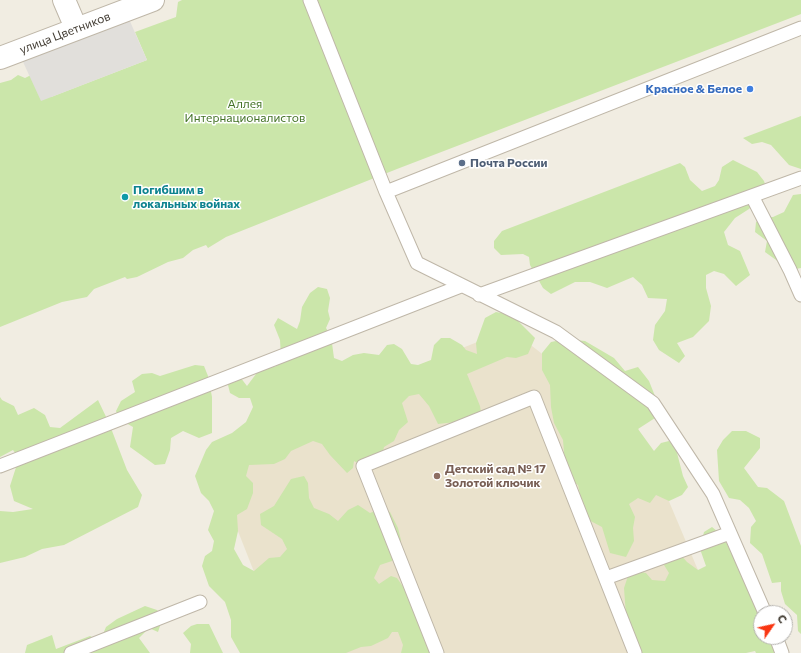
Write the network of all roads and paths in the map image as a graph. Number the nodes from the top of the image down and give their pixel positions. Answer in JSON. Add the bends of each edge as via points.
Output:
{"nodes":[{"id":1,"x":64,"y":0,"type":"edge"},
{"id":2,"x":153,"y":0,"type":"edge"},
{"id":3,"x":310,"y":0,"type":"edge"},
{"id":4,"x":76,"y":28,"type":"junction"},
{"id":5,"x":801,"y":28,"type":"edge"},
{"id":6,"x":0,"y":58,"type":"edge"},
{"id":7,"x":801,"y":178,"type":"edge"},
{"id":8,"x":386,"y":192,"type":"junction"},
{"id":9,"x":752,"y":196,"type":"junction"},
{"id":10,"x":461,"y":286,"type":"junction"},
{"id":11,"x":479,"y":295,"type":"junction"},
{"id":12,"x":801,"y":295,"type":"edge"},
{"id":13,"x":0,"y":466,"type":"edge"},
{"id":14,"x":730,"y":533,"type":"junction"},
{"id":15,"x":606,"y":578,"type":"junction"},
{"id":16,"x":200,"y":602,"type":"dead end"},
{"id":17,"x":762,"y":605,"type":"edge"},
{"id":18,"x":71,"y":653,"type":"edge"},
{"id":19,"x":436,"y":653,"type":"edge"},
{"id":20,"x":635,"y":653,"type":"edge"}],
"edges":[{"from":1,"to":4,"type":"street"},
{"from":2,"to":4,"type":"street","name":"улица Цветников"},
{"from":3,"to":8,"type":"lane"},
{"from":4,"to":6,"type":"street","name":"улица Цветников"},
{"from":5,"to":8,"type":"lane"},
{"from":7,"to":9,"type":"lane"},
{"from":8,"to":10,"type":"lane","via":[[417,263]]},
{"from":9,"to":11,"type":"lane"},
{"from":9,"to":12,"type":"lane"},
{"from":10,"to":11,"type":"lane"},
{"from":10,"to":13,"type":"lane"},
{"from":11,"to":14,"type":"lane","via":[[556,332],[653,403],[713,494]]},
{"from":14,"to":15,"type":"lane"},
{"from":14,"to":17,"type":"lane"},
{"from":15,"to":19,"type":"lane","via":[[534,397],[363,466]]},
{"from":15,"to":20,"type":"lane"},
{"from":16,"to":18,"type":"lane"}]}
